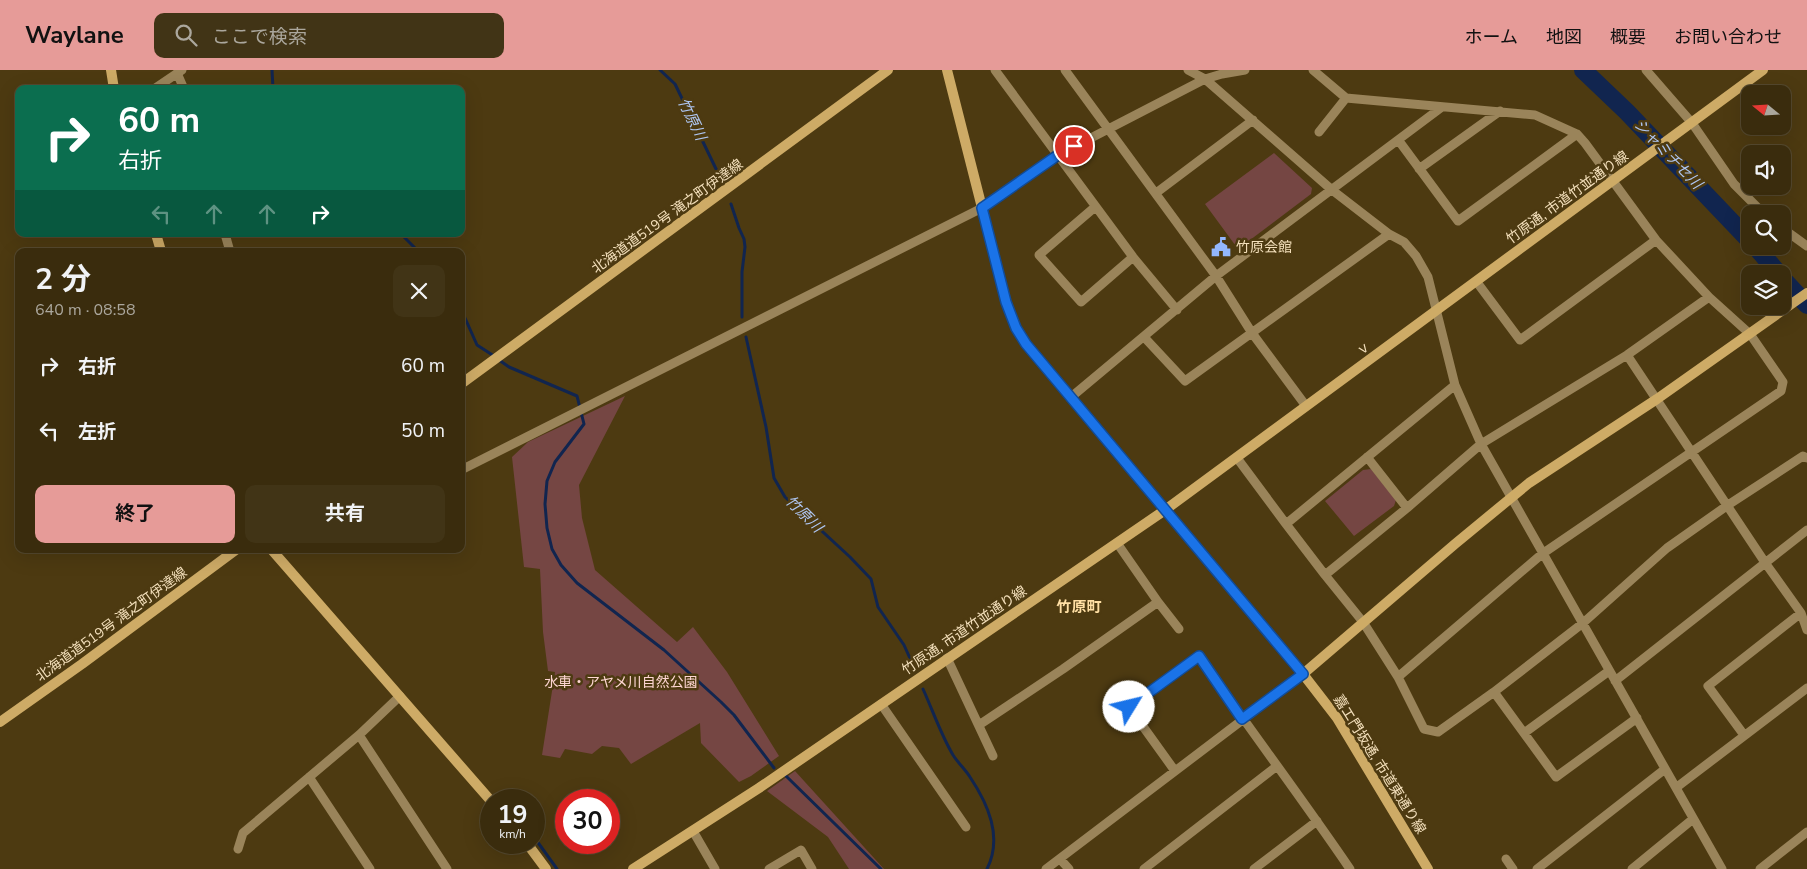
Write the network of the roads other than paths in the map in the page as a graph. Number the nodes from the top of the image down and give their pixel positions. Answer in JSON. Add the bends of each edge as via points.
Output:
{"nodes":[{"id":1,"x":111,"y":70,"type":"edge"},
{"id":2,"x":888,"y":70,"type":"edge"},
{"id":3,"x":947,"y":70,"type":"edge"},
{"id":4,"x":995,"y":70,"type":"edge"},
{"id":5,"x":1065,"y":70,"type":"edge"},
{"id":6,"x":1188,"y":70,"type":"edge"},
{"id":7,"x":1212,"y":70,"type":"edge"},
{"id":8,"x":1245,"y":70,"type":"edge"},
{"id":9,"x":1313,"y":70,"type":"edge"},
{"id":10,"x":1646,"y":70,"type":"edge"},
{"id":11,"x":1763,"y":70,"type":"edge"},
{"id":12,"x":179,"y":72,"type":"edge"},
{"id":13,"x":1205,"y":79,"type":"junction"},
{"id":14,"x":113,"y":85,"type":"edge"},
{"id":15,"x":160,"y":85,"type":"edge"},
{"id":16,"x":183,"y":85,"type":"edge"},
{"id":17,"x":1346,"y":98,"type":"junction"},
{"id":18,"x":1442,"y":107,"type":"junction"},
{"id":19,"x":1500,"y":111,"type":"junction"},
{"id":20,"x":1253,"y":120,"type":"junction"},
{"id":21,"x":1692,"y":123,"type":"junction"},
{"id":22,"x":1108,"y":128,"type":"junction"},
{"id":23,"x":1318,"y":132,"type":"dead end"},
{"id":24,"x":1576,"y":134,"type":"junction"},
{"id":25,"x":1399,"y":141,"type":"junction"},
{"id":26,"x":1058,"y":155,"type":"junction"},
{"id":27,"x":1419,"y":169,"type":"junction"},
{"id":28,"x":1612,"y":180,"type":"junction"},
{"id":29,"x":1332,"y":190,"type":"junction"},
{"id":30,"x":1156,"y":193,"type":"junction"},
{"id":31,"x":1755,"y":205,"type":"edge"},
{"id":32,"x":1095,"y":207,"type":"junction"},
{"id":33,"x":982,"y":208,"type":"junction"},
{"id":34,"x":1389,"y":234,"type":"junction"},
{"id":35,"x":1791,"y":234,"type":"edge"},
{"id":36,"x":1656,"y":240,"type":"junction"},
{"id":37,"x":1807,"y":246,"type":"edge"},
{"id":38,"x":1133,"y":257,"type":"junction"},
{"id":39,"x":1216,"y":276,"type":"junction"},
{"id":40,"x":1476,"y":281,"type":"junction"},
{"id":41,"x":1807,"y":294,"type":"edge"},
{"id":42,"x":1709,"y":297,"type":"junction"},
{"id":43,"x":1177,"y":310,"type":"junction"},
{"id":44,"x":1436,"y":311,"type":"junction"},
{"id":45,"x":1252,"y":333,"type":"junction"},
{"id":46,"x":1750,"y":334,"type":"junction"},
{"id":47,"x":1144,"y":337,"type":"junction"},
{"id":48,"x":1627,"y":355,"type":"junction"},
{"id":49,"x":465,"y":381,"type":"edge"},
{"id":50,"x":1455,"y":385,"type":"junction"},
{"id":51,"x":1070,"y":398,"type":"junction"},
{"id":52,"x":1657,"y":399,"type":"junction"},
{"id":53,"x":1306,"y":406,"type":"junction"},
{"id":54,"x":1481,"y":444,"type":"junction"},
{"id":55,"x":1692,"y":452,"type":"junction"},
{"id":56,"x":1367,"y":457,"type":"junction"},
{"id":57,"x":1237,"y":458,"type":"junction"},
{"id":58,"x":1807,"y":458,"type":"edge"},
{"id":59,"x":465,"y":468,"type":"edge"},
{"id":60,"x":1511,"y":499,"type":"junction"},
{"id":61,"x":1728,"y":505,"type":"junction"},
{"id":62,"x":1407,"y":508,"type":"junction"},
{"id":63,"x":1165,"y":510,"type":"junction"},
{"id":64,"x":1286,"y":524,"type":"junction"},
{"id":65,"x":1807,"y":530,"type":"edge"},
{"id":66,"x":1116,"y":543,"type":"junction"},
{"id":67,"x":232,"y":553,"type":"edge"},
{"id":68,"x":275,"y":553,"type":"edge"},
{"id":69,"x":1542,"y":554,"type":"junction"},
{"id":70,"x":1766,"y":564,"type":"junction"},
{"id":71,"x":1325,"y":575,"type":"junction"},
{"id":72,"x":1158,"y":602,"type":"junction"},
{"id":73,"x":1801,"y":613,"type":"junction"},
{"id":74,"x":1362,"y":622,"type":"junction"},
{"id":75,"x":1582,"y":623,"type":"junction"},
{"id":76,"x":1180,"y":629,"type":"dead end"},
{"id":77,"x":1807,"y":630,"type":"edge"},
{"id":78,"x":947,"y":658,"type":"junction"},
{"id":79,"x":1609,"y":671,"type":"junction"},
{"id":80,"x":1303,"y":674,"type":"junction"},
{"id":81,"x":1398,"y":676,"type":"junction"},
{"id":82,"x":1615,"y":681,"type":"junction"},
{"id":83,"x":1807,"y":688,"type":"edge"},
{"id":84,"x":1494,"y":692,"type":"junction"},
{"id":85,"x":400,"y":696,"type":"junction"},
{"id":86,"x":881,"y":704,"type":"junction"},
{"id":87,"x":1636,"y":718,"type":"junction"},
{"id":88,"x":1242,"y":719,"type":"junction"},
{"id":89,"x":0,"y":722,"type":"edge"},
{"id":90,"x":979,"y":726,"type":"junction"},
{"id":91,"x":1524,"y":733,"type":"junction"},
{"id":92,"x":359,"y":735,"type":"junction"},
{"id":93,"x":1744,"y":735,"type":"junction"},
{"id":94,"x":993,"y":756,"type":"dead end"},
{"id":95,"x":1277,"y":766,"type":"junction"},
{"id":96,"x":1665,"y":770,"type":"junction"},
{"id":97,"x":1175,"y":771,"type":"junction"},
{"id":98,"x":309,"y":777,"type":"junction"},
{"id":99,"x":1677,"y":787,"type":"junction"},
{"id":100,"x":481,"y":789,"type":"edge"},
{"id":101,"x":1693,"y":819,"type":"junction"},
{"id":102,"x":1317,"y":820,"type":"junction"},
{"id":103,"x":966,"y":826,"type":"dead end"},
{"id":104,"x":693,"y":831,"type":"junction"},
{"id":105,"x":1807,"y":832,"type":"edge"},
{"id":106,"x":238,"y":849,"type":"dead end"},
{"id":107,"x":535,"y":854,"type":"edge"},
{"id":108,"x":1060,"y":859,"type":"junction"},
{"id":109,"x":1506,"y":859,"type":"dead end"},
{"id":110,"x":370,"y":869,"type":"edge"},
{"id":111,"x":447,"y":869,"type":"edge"},
{"id":112,"x":546,"y":869,"type":"edge"},
{"id":113,"x":634,"y":869,"type":"edge"},
{"id":114,"x":715,"y":869,"type":"edge"},
{"id":115,"x":769,"y":869,"type":"edge"},
{"id":116,"x":812,"y":869,"type":"edge"},
{"id":117,"x":1046,"y":869,"type":"edge"},
{"id":118,"x":1069,"y":869,"type":"edge"},
{"id":119,"x":1144,"y":869,"type":"edge"},
{"id":120,"x":1254,"y":869,"type":"edge"},
{"id":121,"x":1350,"y":869,"type":"edge"},
{"id":122,"x":1428,"y":869,"type":"edge"},
{"id":123,"x":1513,"y":869,"type":"edge"},
{"id":124,"x":1537,"y":869,"type":"edge"},
{"id":125,"x":1632,"y":869,"type":"edge"},
{"id":126,"x":1722,"y":869,"type":"edge"},
{"id":127,"x":1760,"y":869,"type":"edge"}],
"edges":[{"from":1,"to":14,"type":"street"},
{"from":2,"to":49,"type":"street","name":"北海道道519号 滝之町伊達線"},
{"from":3,"to":33,"type":"street","name":"嘉エ門坂通, 市道東通り線"},
{"from":4,"to":26,"type":"street"},
{"from":5,"to":22,"type":"street"},
{"from":6,"to":13,"type":"street"},
{"from":7,"to":13,"type":"street"},
{"from":8,"to":13,"type":"street"},
{"from":9,"to":17,"type":"street"},
{"from":10,"to":21,"type":"street"},
{"from":11,"to":21,"type":"street","name":"竹原通, 市道竹並通り線"},
{"from":12,"to":15,"type":"street"},
{"from":12,"to":16,"type":"street"},
{"from":13,"to":20,"type":"street"},
{"from":13,"to":22,"type":"street"},
{"from":17,"to":18,"type":"street"},
{"from":17,"to":23,"type":"street"},
{"from":18,"to":19,"type":"street"},
{"from":18,"to":25,"type":"street"},
{"from":19,"to":24,"type":"street","via":[[1535,115]]},
{"from":19,"to":27,"type":"street"},
{"from":20,"to":29,"type":"street"},
{"from":20,"to":30,"type":"street"},
{"from":21,"to":28,"type":"street","name":"竹原通, 市道竹並通り線"},
{"from":21,"to":31,"type":"street","via":[[1734,184]]},
{"from":22,"to":26,"type":"street"},
{"from":22,"to":30,"type":"street"},
{"from":24,"to":27,"type":"street","via":[[1458,221]]},
{"from":24,"to":28,"type":"street"},
{"from":25,"to":27,"type":"street"},
{"from":25,"to":29,"type":"street"},
{"from":26,"to":32,"type":"street"},
{"from":26,"to":33,"type":"street"},
{"from":28,"to":36,"type":"street"},
{"from":28,"to":40,"type":"street","name":"竹原通, 市道竹並通り線"},
{"from":29,"to":34,"type":"street"},
{"from":29,"to":39,"type":"street"},
{"from":30,"to":39,"type":"street"},
{"from":32,"to":38,"type":"street"},
{"from":32,"to":38,"type":"street","via":[[1040,255],[1080,302]]},
{"from":33,"to":51,"type":"street","name":"嘉エ門坂通, 市道東通り線","via":[[1006,302],[1016,328]]},
{"from":33,"to":59,"type":"street"},
{"from":34,"to":44,"type":"street","via":[[1404,242],[1416,256],[1428,277]]},
{"from":34,"to":45,"type":"street"},
{"from":35,"to":37,"type":"street"},
{"from":36,"to":40,"type":"street","via":[[1520,340]]},
{"from":36,"to":42,"type":"street"},
{"from":38,"to":43,"type":"street"},
{"from":39,"to":43,"type":"street"},
{"from":39,"to":45,"type":"street"},
{"from":40,"to":44,"type":"street","name":"竹原通, 市道竹並通り線"},
{"from":41,"to":46,"type":"street"},
{"from":42,"to":46,"type":"street"},
{"from":42,"to":48,"type":"street"},
{"from":43,"to":47,"type":"street"},
{"from":44,"to":50,"type":"street"},
{"from":44,"to":53,"type":"street","name":"ｖ"},
{"from":45,"to":47,"type":"street","via":[[1186,381]]},
{"from":45,"to":53,"type":"street"},
{"from":46,"to":52,"type":"street"},
{"from":46,"to":55,"type":"street","via":[[1783,382],[1781,391]]},
{"from":47,"to":51,"type":"street"},
{"from":48,"to":52,"type":"street"},
{"from":48,"to":54,"type":"street"},
{"from":50,"to":54,"type":"street"},
{"from":50,"to":56,"type":"street"},
{"from":51,"to":63,"type":"street","name":"嘉エ門坂通, 市道東通り線"},
{"from":52,"to":55,"type":"street"},
{"from":52,"to":60,"type":"street","via":[[1529,483]]},
{"from":53,"to":57,"type":"street","name":"竹原通, 市道竹並通り線"},
{"from":54,"to":60,"type":"street"},
{"from":54,"to":62,"type":"street"},
{"from":55,"to":61,"type":"street"},
{"from":55,"to":69,"type":"street"},
{"from":56,"to":62,"type":"street"},
{"from":56,"to":64,"type":"street"},
{"from":57,"to":63,"type":"street","name":"竹原通, 市道竹並通り線"},
{"from":57,"to":64,"type":"street"},
{"from":58,"to":61,"type":"street","via":[[1804,456]]},
{"from":60,"to":69,"type":"street"},
{"from":60,"to":74,"type":"street"},
{"from":61,"to":70,"type":"street"},
{"from":61,"to":75,"type":"street","via":[[1667,548]]},
{"from":62,"to":71,"type":"street"},
{"from":63,"to":66,"type":"street","name":"竹原通, 市道竹並通り線"},
{"from":63,"to":80,"type":"street","name":"嘉エ門坂通, 市道東通り線"},
{"from":64,"to":71,"type":"street"},
{"from":65,"to":70,"type":"street"},
{"from":66,"to":72,"type":"street"},
{"from":66,"to":78,"type":"street","name":"竹原通, 市道竹並通り線"},
{"from":67,"to":89,"type":"street","name":"北海道道519号 滝之町伊達線"},
{"from":68,"to":85,"type":"street"},
{"from":69,"to":75,"type":"street"},
{"from":69,"to":81,"type":"street"},
{"from":70,"to":73,"type":"street"},
{"from":70,"to":82,"type":"street"},
{"from":71,"to":74,"type":"street"},
{"from":72,"to":76,"type":"street"},
{"from":72,"to":90,"type":"street"},
{"from":73,"to":77,"type":"street"},
{"from":73,"to":93,"type":"street","via":[[1708,686]]},
{"from":74,"to":80,"type":"street"},
{"from":74,"to":81,"type":"street"},
{"from":75,"to":79,"type":"street"},
{"from":75,"to":84,"type":"street"},
{"from":78,"to":86,"type":"street","name":"竹原通, 市道竹並通り線"},
{"from":78,"to":90,"type":"street"},
{"from":79,"to":82,"type":"street"},
{"from":79,"to":91,"type":"street"},
{"from":80,"to":88,"type":"street"},
{"from":80,"to":122,"type":"street","name":"嘉エ門坂通, 市道東通り線","via":[[1338,718]]},
{"from":81,"to":84,"type":"street","via":[[1424,729],[1438,732]]},
{"from":82,"to":87,"type":"street"},
{"from":83,"to":93,"type":"street"},
{"from":84,"to":91,"type":"street"},
{"from":85,"to":92,"type":"street"},
{"from":85,"to":100,"type":"street"},
{"from":86,"to":103,"type":"street"},
{"from":86,"to":104,"type":"street","name":"竹原通, 市道竹並通り線"},
{"from":87,"to":91,"type":"street","via":[[1556,776]]},
{"from":87,"to":96,"type":"street"},
{"from":88,"to":95,"type":"street"},
{"from":88,"to":97,"type":"street"},
{"from":88,"to":97,"type":"street","via":[[1199,656],[1129,707]]},
{"from":90,"to":94,"type":"street"},
{"from":92,"to":98,"type":"street"},
{"from":92,"to":111,"type":"street"},
{"from":93,"to":99,"type":"street"},
{"from":95,"to":102,"type":"street"},
{"from":95,"to":119,"type":"street"},
{"from":96,"to":99,"type":"street"},
{"from":96,"to":124,"type":"street"},
{"from":97,"to":108,"type":"street"},
{"from":98,"to":106,"type":"street","via":[[243,832]]},
{"from":98,"to":110,"type":"street"},
{"from":99,"to":101,"type":"street"},
{"from":101,"to":125,"type":"street"},
{"from":101,"to":126,"type":"street"},
{"from":102,"to":120,"type":"street"},
{"from":102,"to":121,"type":"street"},
{"from":104,"to":113,"type":"street","name":"竹原通, 市道竹並通り線"},
{"from":104,"to":114,"type":"street"},
{"from":105,"to":127,"type":"street"},
{"from":107,"to":112,"type":"street"},
{"from":108,"to":117,"type":"street"},
{"from":108,"to":118,"type":"street"},
{"from":109,"to":123,"type":"street"},
{"from":115,"to":116,"type":"street","via":[[801,850]]}]}
